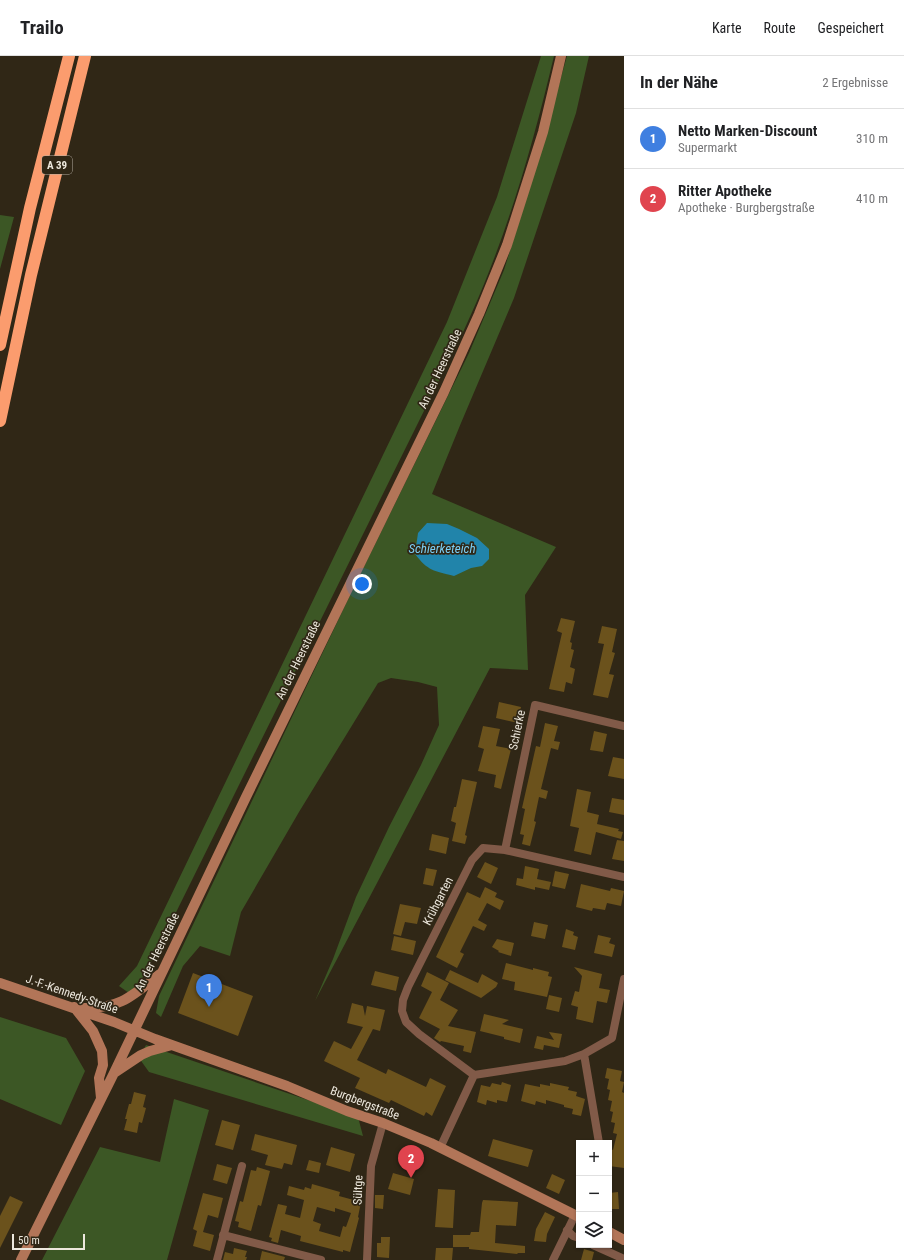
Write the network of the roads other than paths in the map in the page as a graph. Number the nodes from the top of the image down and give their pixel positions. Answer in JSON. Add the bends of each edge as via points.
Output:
{"nodes":[{"id":1,"x":69,"y":56,"type":"edge"},
{"id":2,"x":86,"y":56,"type":"edge"},
{"id":3,"x":561,"y":56,"type":"edge"},
{"id":4,"x":0,"y":345,"type":"edge"},
{"id":5,"x":0,"y":421,"type":"edge"},
{"id":6,"x":624,"y":726,"type":"edge"},
{"id":7,"x":505,"y":850,"type":"junction"},
{"id":8,"x":624,"y":877,"type":"edge"},
{"id":9,"x":161,"y":973,"type":"junction"},
{"id":10,"x":624,"y":979,"type":"edge"},
{"id":11,"x":0,"y":983,"type":"edge"},
{"id":12,"x":74,"y":1007,"type":"junction"},
{"id":13,"x":134,"y":1030,"type":"junction"},
{"id":14,"x":172,"y":1045,"type":"junction"},
{"id":15,"x":584,"y":1054,"type":"junction"},
{"id":16,"x":113,"y":1074,"type":"junction"},
{"id":17,"x":474,"y":1075,"type":"junction"},
{"id":18,"x":101,"y":1098,"type":"junction"},
{"id":19,"x":384,"y":1123,"type":"junction"},
{"id":20,"x":598,"y":1140,"type":"edge"},
{"id":21,"x":440,"y":1148,"type":"junction"},
{"id":22,"x":242,"y":1166,"type":"dead end"},
{"id":23,"x":576,"y":1216,"type":"edge"},
{"id":24,"x":576,"y":1217,"type":"edge"},
{"id":25,"x":567,"y":1230,"type":"junction"},
{"id":26,"x":612,"y":1234,"type":"edge"},
{"id":27,"x":224,"y":1235,"type":"junction"},
{"id":28,"x":576,"y":1237,"type":"edge"},
{"id":29,"x":624,"y":1240,"type":"edge"},
{"id":30,"x":600,"y":1248,"type":"edge"},
{"id":31,"x":292,"y":1256,"type":"edge"},
{"id":32,"x":624,"y":1259,"type":"edge"},
{"id":33,"x":21,"y":1260,"type":"edge"},
{"id":34,"x":217,"y":1260,"type":"edge"},
{"id":35,"x":321,"y":1260,"type":"edge"},
{"id":36,"x":367,"y":1260,"type":"edge"},
{"id":37,"x":553,"y":1260,"type":"edge"}],
"edges":[{"from":1,"to":4,"type":"highway","number":"A 39","via":[[30,208]]},
{"from":2,"to":5,"type":"highway","number":"A 39","via":[[32,268]]},
{"from":3,"to":9,"type":"street","name":"An der Heerstraße","via":[[543,132],[507,246],[479,314],[444,392]]},
{"from":6,"to":7,"type":"street","name":"Schierke","via":[[535,705]]},
{"from":7,"to":8,"type":"street","name":"Krühgarten"},
{"from":7,"to":17,"type":"street","name":"Krühgarten","via":[[483,848],[472,860],[403,1000],[402,1011],[406,1022]]},
{"from":9,"to":12,"type":"street","via":[[120,1003],[99,1008]]},
{"from":9,"to":13,"type":"street","name":"An der Heerstraße"},
{"from":10,"to":15,"type":"street","via":[[612,1038]]},
{"from":11,"to":12,"type":"street","name":"J.-F.-Kennedy-Straße"},
{"from":12,"to":13,"type":"street","name":"J.-F.-Kennedy-Straße"},
{"from":12,"to":18,"type":"street","via":[[93,1031],[102,1051],[103,1065],[99,1078]]},
{"from":13,"to":14,"type":"street","name":"Burgbergstraße"},
{"from":13,"to":16,"type":"street","name":"An der Heerstraße"},
{"from":14,"to":16,"type":"street","via":[[150,1050]]},
{"from":14,"to":19,"type":"street","name":"Burgbergstraße"},
{"from":15,"to":17,"type":"street","via":[[565,1061]]},
{"from":15,"to":20,"type":"street"},
{"from":16,"to":18,"type":"street","name":"An der Heerstraße"},
{"from":17,"to":21,"type":"street"},
{"from":18,"to":33,"type":"street","name":"An der Heerstraße"},
{"from":19,"to":21,"type":"street","name":"Burgbergstraße"},
{"from":19,"to":36,"type":"street","name":"Sültge","via":[[371,1166]]},
{"from":21,"to":23,"type":"street","name":"Burgbergstraße"},
{"from":22,"to":27,"type":"street"},
{"from":24,"to":25,"type":"street"},
{"from":25,"to":28,"type":"street"},
{"from":25,"to":37,"type":"street"},
{"from":26,"to":29,"type":"street"},
{"from":27,"to":31,"type":"street"},
{"from":27,"to":34,"type":"street"},
{"from":30,"to":32,"type":"street"},
{"from":31,"to":35,"type":"street"}]}
